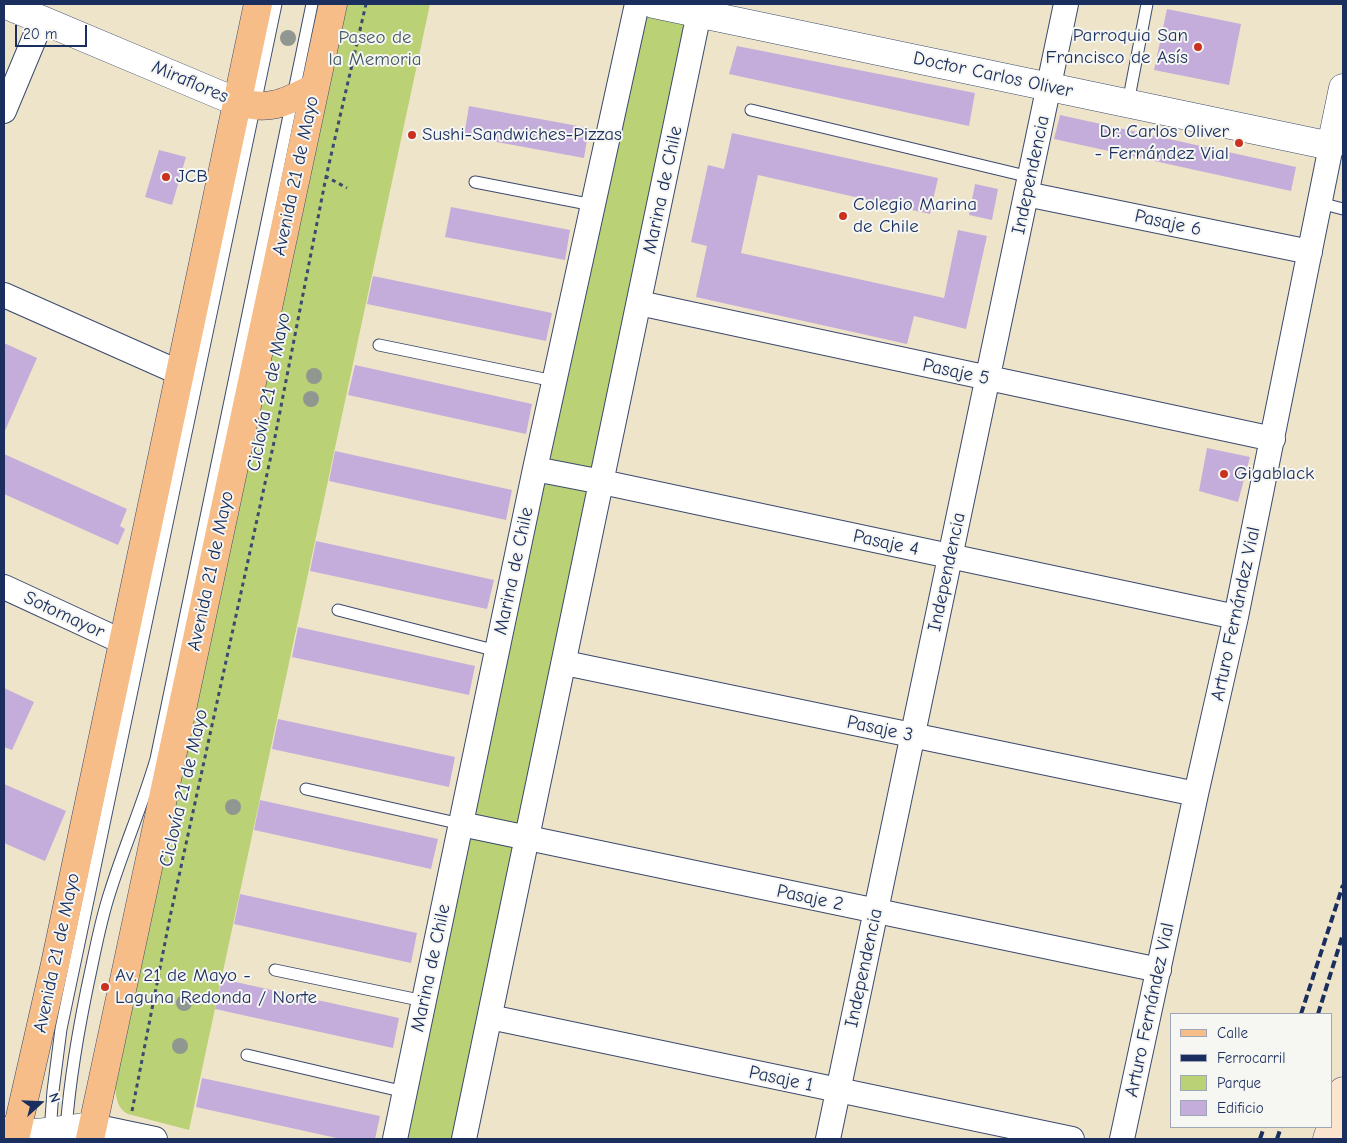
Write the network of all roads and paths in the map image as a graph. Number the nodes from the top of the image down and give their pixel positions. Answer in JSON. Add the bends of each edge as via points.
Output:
{"nodes":[{"id":1,"x":4,"y":4,"type":"edge"},
{"id":2,"x":258,"y":4,"type":"edge"},
{"id":3,"x":276,"y":4,"type":"edge"},
{"id":4,"x":312,"y":4,"type":"edge"},
{"id":5,"x":333,"y":4,"type":"edge"},
{"id":6,"x":366,"y":4,"type":"edge"},
{"id":7,"x":637,"y":4,"type":"edge"},
{"id":8,"x":654,"y":4,"type":"edge"},
{"id":9,"x":1066,"y":4,"type":"edge"},
{"id":10,"x":1148,"y":4,"type":"edge"},
{"id":11,"x":701,"y":8,"type":"edge"},
{"id":12,"x":42,"y":20,"type":"junction"},
{"id":13,"x":1050,"y":87,"type":"junction"},
{"id":14,"x":1343,"y":88,"type":"edge"},
{"id":15,"x":303,"y":94,"type":"junction"},
{"id":16,"x":246,"y":104,"type":"junction"},
{"id":17,"x":1128,"y":104,"type":"junction"},
{"id":18,"x":751,"y":110,"type":"dead end"},
{"id":19,"x":4,"y":111,"type":"edge"},
{"id":20,"x":1331,"y":146,"type":"junction"},
{"id":21,"x":475,"y":182,"type":"dead end"},
{"id":22,"x":1028,"y":186,"type":"junction"},
{"id":23,"x":1320,"y":203,"type":"junction"},
{"id":24,"x":593,"y":205,"type":"junction"},
{"id":25,"x":1343,"y":209,"type":"edge"},
{"id":26,"x":1310,"y":252,"type":"junction"},
{"id":27,"x":4,"y":295,"type":"edge"},
{"id":28,"x":639,"y":303,"type":"junction"},
{"id":29,"x":379,"y":346,"type":"dead end"},
{"id":30,"x":180,"y":372,"type":"junction"},
{"id":31,"x":988,"y":379,"type":"junction"},
{"id":32,"x":554,"y":382,"type":"junction"},
{"id":33,"x":1273,"y":440,"type":"junction"},
{"id":34,"x":535,"y":469,"type":"junction"},
{"id":35,"x":602,"y":482,"type":"junction"},
{"id":36,"x":950,"y":557,"type":"junction"},
{"id":37,"x":4,"y":587,"type":"edge"},
{"id":38,"x":338,"y":610,"type":"dead end"},
{"id":39,"x":1236,"y":618,"type":"junction"},
{"id":40,"x":123,"y":642,"type":"junction"},
{"id":41,"x":497,"y":651,"type":"junction"},
{"id":42,"x":565,"y":663,"type":"junction"},
{"id":43,"x":912,"y":735,"type":"junction"},
{"id":44,"x":306,"y":789,"type":"dead end"},
{"id":45,"x":1196,"y":794,"type":"junction"},
{"id":46,"x":461,"y":824,"type":"junction"},
{"id":47,"x":528,"y":838,"type":"junction"},
{"id":48,"x":876,"y":912,"type":"junction"},
{"id":49,"x":275,"y":970,"type":"dead end"},
{"id":50,"x":1159,"y":970,"type":"junction"},
{"id":51,"x":424,"y":1001,"type":"junction"},
{"id":52,"x":490,"y":1017,"type":"junction"},
{"id":53,"x":247,"y":1055,"type":"dead end"},
{"id":54,"x":838,"y":1091,"type":"junction"},
{"id":55,"x":1343,"y":1091,"type":"edge"},
{"id":56,"x":405,"y":1092,"type":"junction"},
{"id":57,"x":1332,"y":1124,"type":"edge"},
{"id":58,"x":12,"y":1134,"type":"edge"},
{"id":59,"x":69,"y":1134,"type":"edge"},
{"id":60,"x":128,"y":1134,"type":"junction"},
{"id":61,"x":155,"y":1139,"type":"edge"},
{"id":62,"x":395,"y":1139,"type":"edge"},
{"id":63,"x":464,"y":1139,"type":"edge"},
{"id":64,"x":828,"y":1139,"type":"edge"},
{"id":65,"x":1072,"y":1139,"type":"edge"},
{"id":66,"x":1122,"y":1139,"type":"edge"}],
"edges":[{"from":1,"to":12,"type":"street","name":"Miraflores"},
{"from":2,"to":16,"type":"main road","name":"Avenida 21 de Mayo"},
{"from":3,"to":16,"type":"lane"},
{"from":4,"to":15,"type":"lane"},
{"from":5,"to":15,"type":"main road","name":"Avenida 21 de Mayo"},
{"from":6,"to":60,"type":"path","name":"Ciclovía 21 de Mayo","via":[[326,176],[272,452],[170,917]]},
{"from":7,"to":24,"type":"street","name":"Marina de Chile"},
{"from":8,"to":11,"type":"street","name":"Doctor Carlos Oliver"},
{"from":9,"to":13,"type":"street","name":"Independencia"},
{"from":10,"to":17,"type":"lane"},
{"from":11,"to":13,"type":"street","name":"Doctor Carlos Oliver"},
{"from":11,"to":28,"type":"street","name":"Marina de Chile"},
{"from":12,"to":16,"type":"street","name":"Miraflores"},
{"from":12,"to":19,"type":"street"},
{"from":13,"to":17,"type":"street","name":"Doctor Carlos Oliver"},
{"from":13,"to":22,"type":"street","name":"Independencia"},
{"from":14,"to":20,"type":"street","name":"Arturo Fernández Vial"},
{"from":15,"to":16,"type":"main road","via":[[266,106]]},
{"from":15,"to":59,"type":"main road","name":"Avenida 21 de Mayo","via":[[299,168],[179,718]]},
{"from":16,"to":30,"type":"main road","name":"Avenida 21 de Mayo"},
{"from":16,"to":59,"type":"lane","via":[[63,1020],[53,1092]]},
{"from":17,"to":20,"type":"street","name":"Doctor Carlos Oliver"},
{"from":18,"to":22,"type":"lane"},
{"from":20,"to":23,"type":"street","name":"Arturo Fernández Vial"},
{"from":21,"to":24,"type":"lane"},
{"from":22,"to":26,"type":"street","name":"Pasaje 6"},
{"from":22,"to":31,"type":"street","name":"Independencia"},
{"from":23,"to":25,"type":"lane"},
{"from":23,"to":26,"type":"street","name":"Arturo Fernández Vial"},
{"from":24,"to":32,"type":"street","name":"Marina de Chile"},
{"from":26,"to":33,"type":"street","name":"Arturo Fernández Vial"},
{"from":27,"to":30,"type":"street"},
{"from":28,"to":31,"type":"street","name":"Pasaje 5"},
{"from":28,"to":35,"type":"street","name":"Marina de Chile"},
{"from":29,"to":32,"type":"lane"},
{"from":30,"to":40,"type":"main road","name":"Avenida 21 de Mayo"},
{"from":31,"to":33,"type":"street","name":"Pasaje 5"},
{"from":31,"to":36,"type":"street","name":"Independencia"},
{"from":32,"to":34,"type":"street","name":"Marina de Chile"},
{"from":33,"to":39,"type":"street","name":"Arturo Fernández Vial"},
{"from":34,"to":35,"type":"street","name":"Pasaje 4"},
{"from":34,"to":41,"type":"street","name":"Marina de Chile"},
{"from":35,"to":36,"type":"street","name":"Pasaje 4"},
{"from":35,"to":42,"type":"street","name":"Marina de Chile"},
{"from":36,"to":39,"type":"street","name":"Pasaje 4"},
{"from":36,"to":43,"type":"street","name":"Independencia"},
{"from":37,"to":40,"type":"street","name":"Sotomayor"},
{"from":38,"to":41,"type":"lane"},
{"from":39,"to":45,"type":"street","name":"Arturo Fernández Vial"},
{"from":40,"to":58,"type":"main road","name":"Avenida 21 de Mayo","via":[[57,954]]},
{"from":41,"to":46,"type":"street","name":"Marina de Chile"},
{"from":42,"to":43,"type":"street","name":"Pasaje 3"},
{"from":42,"to":47,"type":"street","name":"Marina de Chile"},
{"from":43,"to":45,"type":"street","name":"Pasaje 3"},
{"from":43,"to":48,"type":"street","name":"Independencia"},
{"from":44,"to":46,"type":"lane"},
{"from":45,"to":50,"type":"street","name":"Arturo Fernández Vial"},
{"from":46,"to":47,"type":"street","name":"Pasaje 2"},
{"from":46,"to":51,"type":"street","name":"Marina de Chile"},
{"from":47,"to":48,"type":"street","name":"Pasaje 2"},
{"from":47,"to":52,"type":"street","name":"Marina de Chile"},
{"from":48,"to":50,"type":"street","name":"Pasaje 2"},
{"from":48,"to":54,"type":"street","name":"Independencia"},
{"from":49,"to":51,"type":"lane"},
{"from":50,"to":66,"type":"street","name":"Arturo Fernández Vial"},
{"from":51,"to":56,"type":"street","name":"Marina de Chile"},
{"from":52,"to":54,"type":"street","name":"Pasaje 1"},
{"from":52,"to":63,"type":"street","name":"Marina de Chile"},
{"from":53,"to":56,"type":"lane"},
{"from":54,"to":64,"type":"street","name":"Independencia"},
{"from":54,"to":65,"type":"street","name":"Pasaje 1"},
{"from":55,"to":57,"type":"main road"},
{"from":56,"to":62,"type":"street","name":"Marina de Chile"},
{"from":58,"to":59,"type":"street"},
{"from":59,"to":60,"type":"street"},
{"from":60,"to":61,"type":"street"}]}
